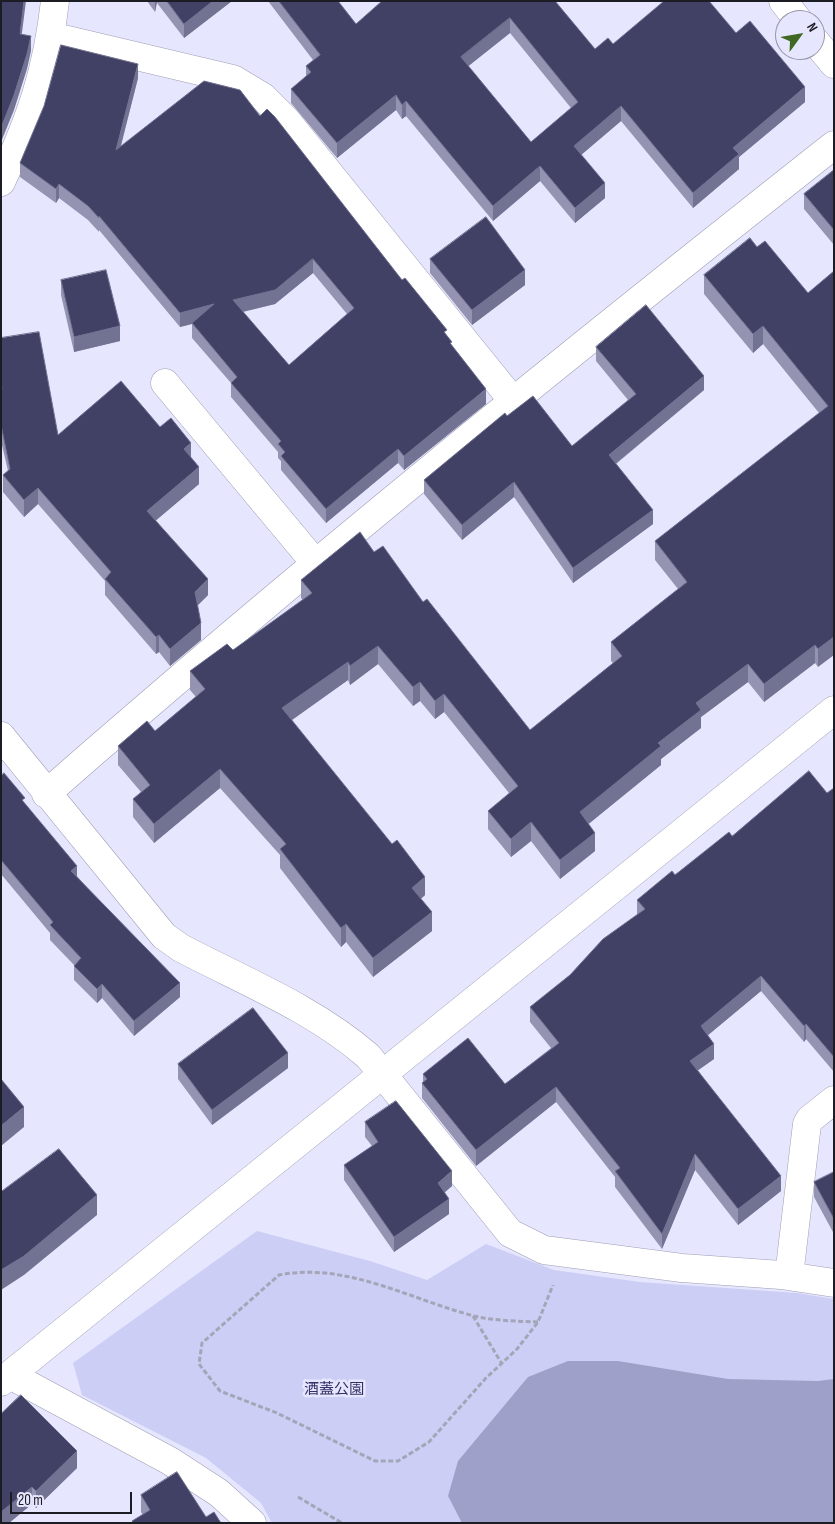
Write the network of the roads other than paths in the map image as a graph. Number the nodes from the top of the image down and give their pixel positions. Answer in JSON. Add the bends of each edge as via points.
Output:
{"nodes":[{"id":1,"x":55,"y":1,"type":"edge"},
{"id":2,"x":51,"y":36,"type":"junction"},
{"id":3,"x":825,"y":53,"type":"edge"},
{"id":4,"x":834,"y":64,"type":"edge"},
{"id":5,"x":834,"y":145,"type":"edge"},
{"id":6,"x":1,"y":182,"type":"edge"},
{"id":7,"x":165,"y":383,"type":"dead end"},
{"id":8,"x":514,"y":402,"type":"junction"},
{"id":9,"x":316,"y":564,"type":"junction"},
{"id":10,"x":834,"y":710,"type":"edge"},
{"id":11,"x":1,"y":736,"type":"edge"},
{"id":12,"x":46,"y":794,"type":"junction"},
{"id":13,"x":382,"y":1074,"type":"junction"},
{"id":14,"x":834,"y":1100,"type":"edge"},
{"id":15,"x":789,"y":1276,"type":"junction"},
{"id":16,"x":834,"y":1283,"type":"edge"},
{"id":17,"x":6,"y":1378,"type":"edge"},
{"id":18,"x":252,"y":1523,"type":"edge"}],
"edges":[{"from":1,"to":2,"type":"street"},
{"from":2,"to":6,"type":"street","via":[[35,105]]},
{"from":2,"to":8,"type":"street","via":[[233,79],[263,96]]},
{"from":3,"to":4,"type":"street"},
{"from":5,"to":8,"type":"street"},
{"from":7,"to":9,"type":"street"},
{"from":8,"to":9,"type":"street"},
{"from":9,"to":12,"type":"street"},
{"from":10,"to":13,"type":"street"},
{"from":11,"to":12,"type":"street"},
{"from":12,"to":13,"type":"street","via":[[164,936],[333,1029],[368,1056]]},
{"from":13,"to":15,"type":"street","via":[[510,1233],[544,1250],[682,1268]]},
{"from":13,"to":17,"type":"street"},
{"from":14,"to":15,"type":"street","via":[[807,1124]]},
{"from":15,"to":16,"type":"street"},
{"from":17,"to":18,"type":"street","via":[[170,1461],[218,1493]]}]}
